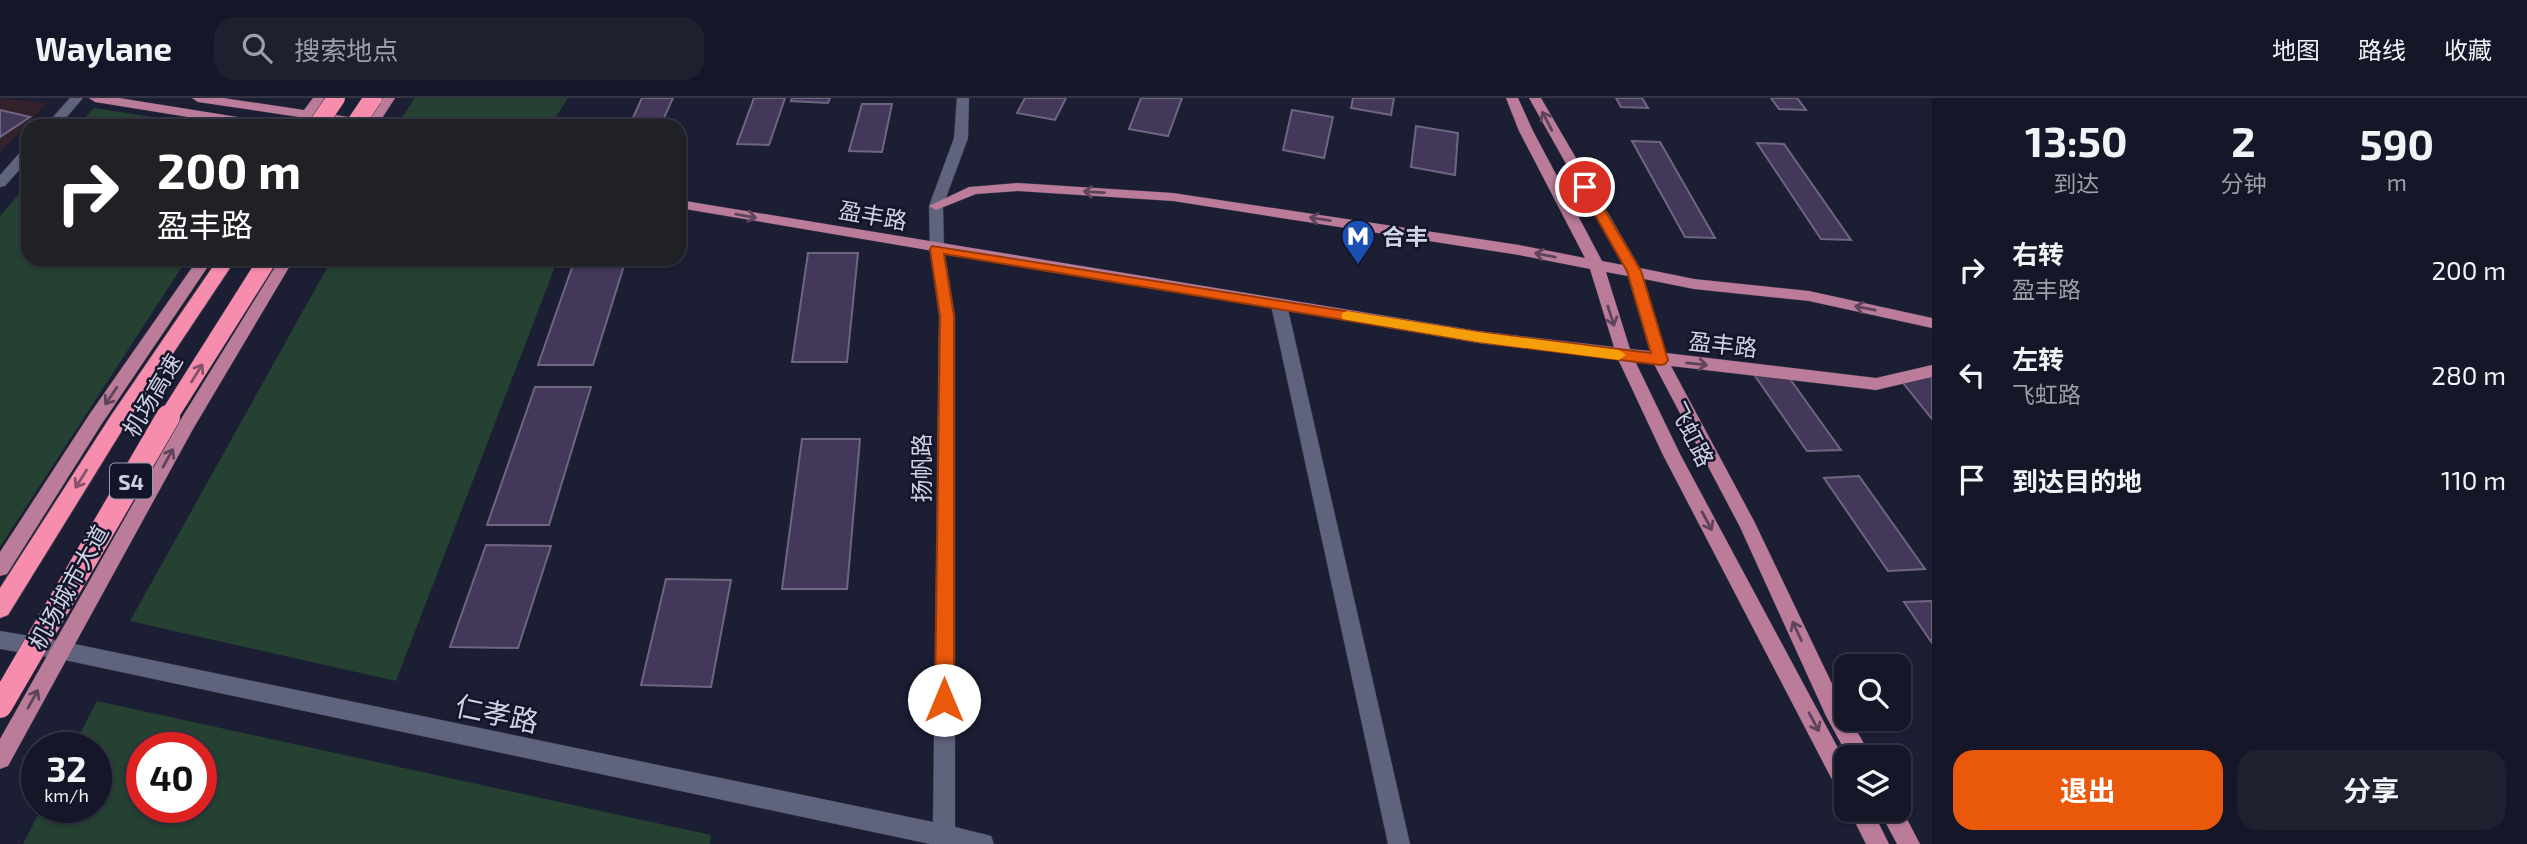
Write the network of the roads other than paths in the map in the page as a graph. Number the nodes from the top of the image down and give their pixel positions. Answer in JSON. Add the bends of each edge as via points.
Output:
{"nodes":[{"id":1,"x":77,"y":98,"type":"edge"},
{"id":2,"x":95,"y":98,"type":"edge"},
{"id":3,"x":198,"y":98,"type":"edge"},
{"id":4,"x":319,"y":98,"type":"edge"},
{"id":5,"x":337,"y":98,"type":"edge"},
{"id":6,"x":373,"y":98,"type":"edge"},
{"id":7,"x":389,"y":98,"type":"edge"},
{"id":8,"x":963,"y":98,"type":"edge"},
{"id":9,"x":1512,"y":98,"type":"edge"},
{"id":10,"x":1535,"y":98,"type":"edge"},
{"id":11,"x":58,"y":119,"type":"edge"},
{"id":12,"x":225,"y":119,"type":"edge"},
{"id":13,"x":307,"y":119,"type":"edge"},
{"id":14,"x":312,"y":119,"type":"edge"},
{"id":15,"x":313,"y":119,"type":"edge"},
{"id":16,"x":360,"y":119,"type":"edge"},
{"id":17,"x":375,"y":119,"type":"edge"},
{"id":18,"x":21,"y":160,"type":"edge"},
{"id":19,"x":0,"y":183,"type":"edge"},
{"id":20,"x":686,"y":205,"type":"edge"},
{"id":21,"x":936,"y":206,"type":"junction"},
{"id":22,"x":937,"y":249,"type":"junction"},
{"id":23,"x":1596,"y":264,"type":"junction"},
{"id":24,"x":200,"y":266,"type":"edge"},
{"id":25,"x":222,"y":266,"type":"edge"},
{"id":26,"x":264,"y":266,"type":"edge"},
{"id":27,"x":283,"y":266,"type":"edge"},
{"id":28,"x":1634,"y":271,"type":"junction"},
{"id":29,"x":1279,"y":305,"type":"junction"},
{"id":30,"x":1932,"y":323,"type":"edge"},
{"id":31,"x":1623,"y":355,"type":"junction"},
{"id":32,"x":1660,"y":360,"type":"junction"},
{"id":33,"x":1932,"y":371,"type":"edge"},
{"id":34,"x":0,"y":568,"type":"edge"},
{"id":35,"x":0,"y":608,"type":"edge"},
{"id":36,"x":0,"y":640,"type":"edge"},
{"id":37,"x":61,"y":650,"type":"junction"},
{"id":38,"x":0,"y":706,"type":"edge"},
{"id":39,"x":1854,"y":745,"type":"edge"},
{"id":40,"x":0,"y":759,"type":"edge"},
{"id":41,"x":1834,"y":761,"type":"edge"},
{"id":42,"x":1866,"y":822,"type":"edge"},
{"id":43,"x":1897,"y":822,"type":"edge"},
{"id":44,"x":943,"y":841,"type":"edge"},
{"id":45,"x":983,"y":844,"type":"edge"},
{"id":46,"x":1399,"y":844,"type":"edge"},
{"id":47,"x":1878,"y":844,"type":"edge"},
{"id":48,"x":1909,"y":844,"type":"edge"}],
"edges":[{"from":1,"to":11,"type":"street"},
{"from":2,"to":12,"type":"main road"},
{"from":3,"to":13,"type":"main road"},
{"from":4,"to":14,"type":"main road"},
{"from":5,"to":15,"type":"highway","bridge":true},
{"from":6,"to":16,"type":"highway","bridge":true},
{"from":7,"to":17,"type":"main road"},
{"from":8,"to":21,"type":"street","name":"扬帆路","via":[[961,138]]},
{"from":9,"to":23,"type":"main road","name":"飞虹路"},
{"from":28,"to":10,"type":"main road","name":"飞虹路","one_way":true},
{"from":18,"to":19,"type":"street"},
{"from":20,"to":22,"type":"main road","name":"盈丰路","one_way":true},
{"from":21,"to":22,"type":"street","name":"扬帆路"},
{"from":23,"to":21,"type":"main road","name":"盈丰路","one_way":true,"via":[[1173,197],[1018,187],[974,190]]},
{"from":22,"to":29,"type":"main road","name":"盈丰路"},
{"from":22,"to":44,"type":"street","name":"扬帆路","via":[[947,316]]},
{"from":23,"to":28,"type":"main road","name":"盈丰路"},
{"from":23,"to":31,"type":"main road","name":"飞虹路","one_way":true},
{"from":24,"to":34,"type":"main road","one_way":true},
{"from":25,"to":35,"type":"highway","name":"机场高速","number":"S4","one_way":true},
{"from":38,"to":26,"type":"highway","name":"机场高速","number":"S4","one_way":true,"bridge":true,"via":[[167,419]]},
{"from":37,"to":27,"type":"main road","name":"机场城市大道","one_way":true,"via":[[187,424]]},
{"from":30,"to":28,"type":"main road","name":"盈丰路","one_way":true,"via":[[1809,296],[1694,284]]},
{"from":28,"to":32,"type":"main road","name":"飞虹路"},
{"from":29,"to":31,"type":"main road","name":"盈丰路"},
{"from":29,"to":46,"type":"street"},
{"from":31,"to":32,"type":"main road","name":"盈丰路"},
{"from":31,"to":41,"type":"main road","name":"飞虹路","one_way":true},
{"from":32,"to":33,"type":"main road","name":"盈丰路","one_way":true,"via":[[1876,384]]},
{"from":39,"to":32,"type":"main road","name":"飞虹路","one_way":true,"via":[[1748,526]]},
{"from":36,"to":37,"type":"street","name":"仁孝路"},
{"from":40,"to":37,"type":"main road","name":"机场城市大道","one_way":true},
{"from":37,"to":44,"type":"street","name":"仁孝路"},
{"from":42,"to":47,"type":"main road"},
{"from":43,"to":48,"type":"main road"},
{"from":44,"to":45,"type":"street","name":"仁孝路"}]}
